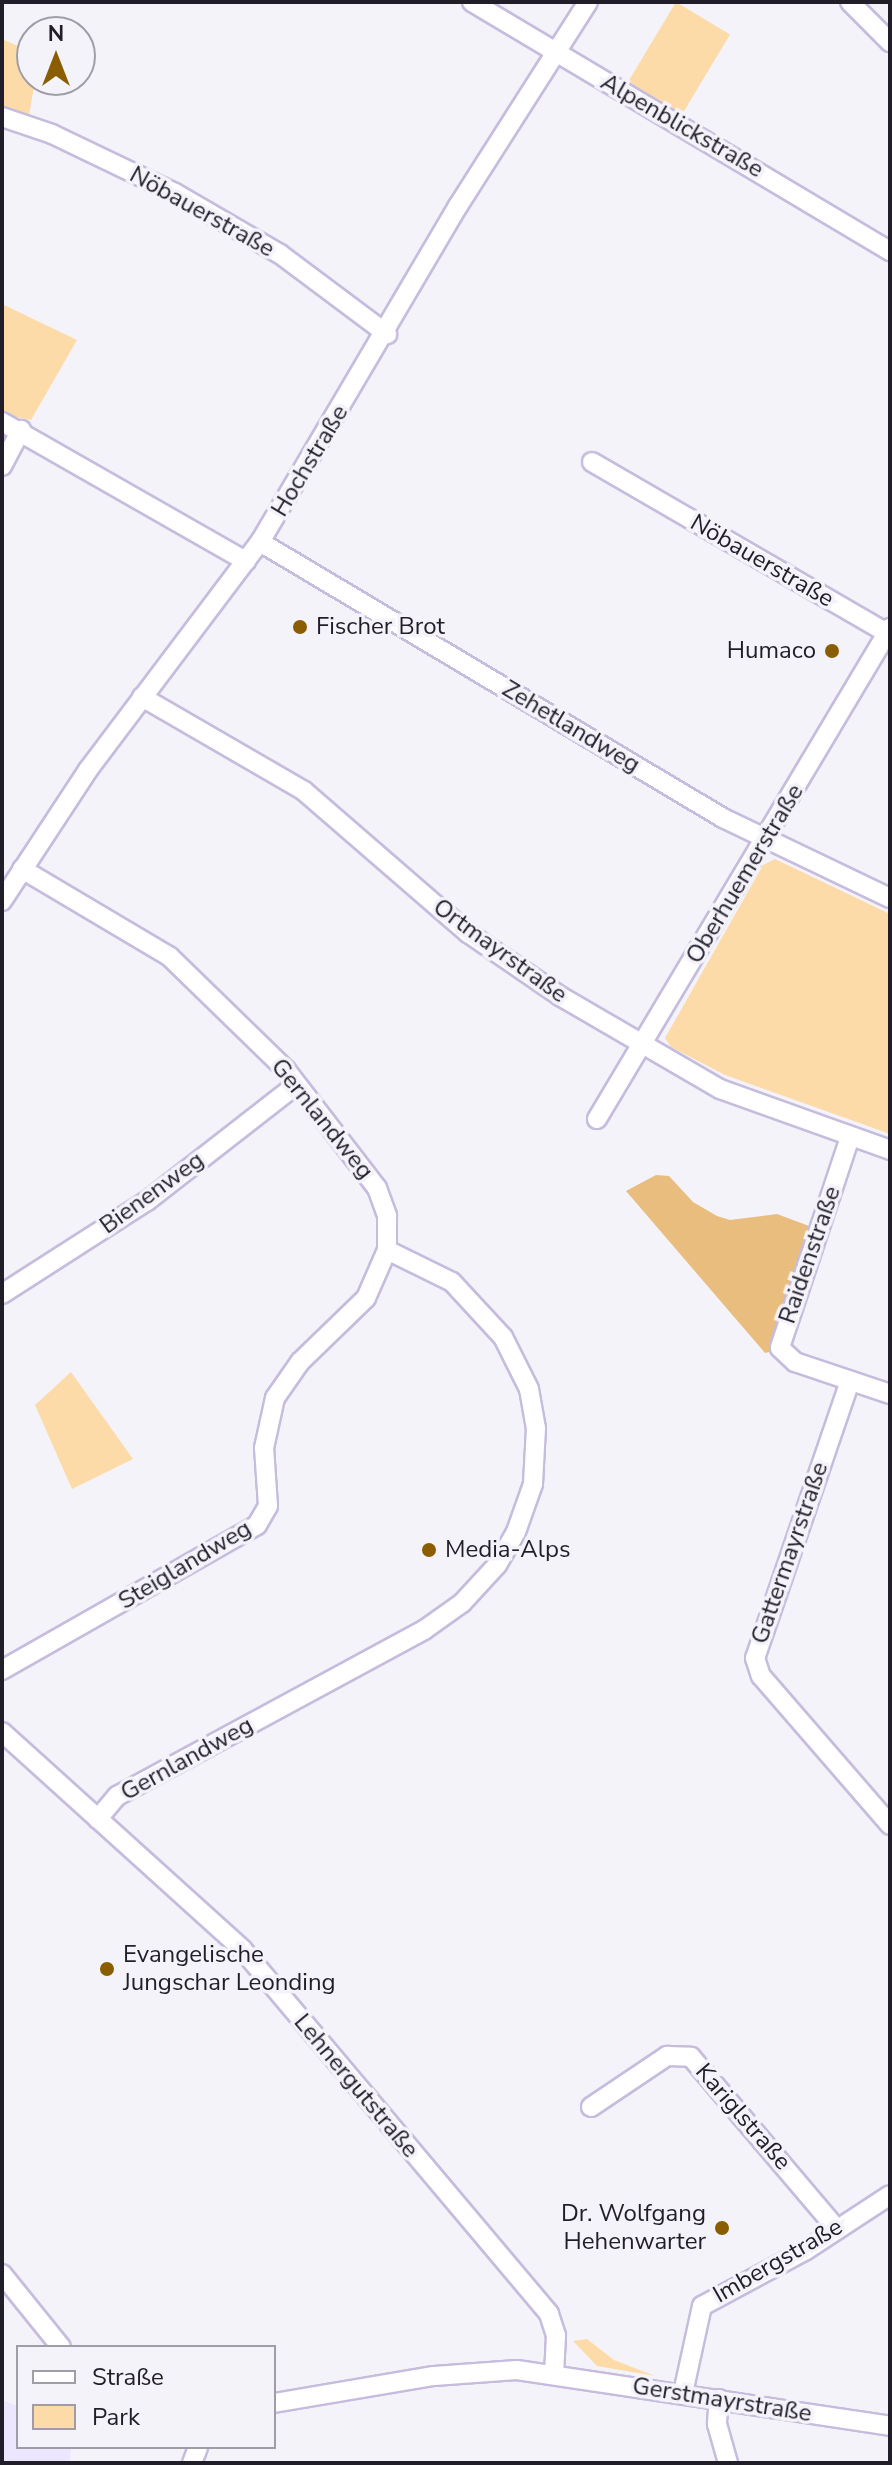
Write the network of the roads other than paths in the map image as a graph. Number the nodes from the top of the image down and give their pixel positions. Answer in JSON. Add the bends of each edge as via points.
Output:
{"nodes":[{"id":1,"x":472,"y":2,"type":"edge"},
{"id":2,"x":588,"y":2,"type":"edge"},
{"id":3,"x":850,"y":2,"type":"edge"},
{"id":4,"x":890,"y":42,"type":"edge"},
{"id":5,"x":555,"y":53,"type":"junction"},
{"id":6,"x":2,"y":117,"type":"edge"},
{"id":7,"x":890,"y":251,"type":"edge"},
{"id":8,"x":387,"y":334,"type":"junction"},
{"id":9,"x":2,"y":422,"type":"edge"},
{"id":10,"x":21,"y":430,"type":"junction"},
{"id":11,"x":592,"y":462,"type":"dead end"},
{"id":12,"x":2,"y":466,"type":"edge"},
{"id":13,"x":260,"y":542,"type":"junction"},
{"id":14,"x":246,"y":561,"type":"junction"},
{"id":15,"x":889,"y":632,"type":"edge"},
{"id":16,"x":142,"y":697,"type":"junction"},
{"id":17,"x":766,"y":839,"type":"junction"},
{"id":18,"x":22,"y":869,"type":"junction"},
{"id":19,"x":890,"y":898,"type":"edge"},
{"id":20,"x":2,"y":901,"type":"edge"},
{"id":21,"x":642,"y":1045,"type":"junction"},
{"id":22,"x":296,"y":1085,"type":"junction"},
{"id":23,"x":597,"y":1119,"type":"dead end"},
{"id":24,"x":850,"y":1137,"type":"junction"},
{"id":25,"x":890,"y":1150,"type":"edge"},
{"id":26,"x":387,"y":1250,"type":"junction"},
{"id":27,"x":2,"y":1294,"type":"edge"},
{"id":28,"x":850,"y":1381,"type":"junction"},
{"id":29,"x":890,"y":1394,"type":"edge"},
{"id":30,"x":2,"y":1670,"type":"edge"},
{"id":31,"x":2,"y":1732,"type":"edge"},
{"id":32,"x":98,"y":1819,"type":"junction"},
{"id":33,"x":890,"y":1825,"type":"edge"},
{"id":34,"x":591,"y":2107,"type":"dead end"},
{"id":35,"x":890,"y":2195,"type":"edge"},
{"id":36,"x":837,"y":2229,"type":"junction"},
{"id":37,"x":2,"y":2274,"type":"edge"},
{"id":38,"x":59,"y":2345,"type":"edge"},
{"id":39,"x":554,"y":2373,"type":"junction"},
{"id":40,"x":683,"y":2393,"type":"junction"},
{"id":41,"x":719,"y":2399,"type":"junction"},
{"id":42,"x":276,"y":2403,"type":"edge"},
{"id":43,"x":890,"y":2426,"type":"edge"},
{"id":44,"x":728,"y":2463,"type":"edge"}],
"edges":[{"from":1,"to":5,"type":"street","name":"Alpenblickstraße"},
{"from":2,"to":5,"type":"street","name":"Hochstraße"},
{"from":3,"to":4,"type":"street"},
{"from":5,"to":7,"type":"street","name":"Alpenblickstraße"},
{"from":5,"to":8,"type":"street","name":"Hochstraße","via":[[458,206]]},
{"from":6,"to":8,"type":"street","name":"Nöbauerstraße","via":[[52,134],[175,193],[280,254]]},
{"from":8,"to":13,"type":"street","name":"Hochstraße"},
{"from":9,"to":10,"type":"street"},
{"from":10,"to":12,"type":"street"},
{"from":10,"to":14,"type":"street"},
{"from":11,"to":15,"type":"street","name":"Nöbauerstraße"},
{"from":13,"to":14,"type":"street","name":"Hochstraße"},
{"from":13,"to":17,"type":"street","name":"Zehetlandweg"},
{"from":14,"to":16,"type":"street","name":"Hochstraße"},
{"from":15,"to":17,"type":"street","name":"Oberhuemerstraße"},
{"from":16,"to":18,"type":"street","name":"Hochstraße"},
{"from":16,"to":21,"type":"street","name":"Ortmayrstraße","via":[[282,775],[468,933]]},
{"from":17,"to":19,"type":"street","name":"Zehetlandweg"},
{"from":17,"to":21,"type":"street","name":"Oberhuemerstraße"},
{"from":18,"to":20,"type":"street","name":"Hochstraße"},
{"from":18,"to":22,"type":"street","name":"Gernlandweg","via":[[170,957],[224,1004]]},
{"from":21,"to":23,"type":"street","name":"Oberhuemerstraße"},
{"from":21,"to":24,"type":"street","name":"Ortmayrstraße","via":[[720,1089]]},
{"from":22,"to":26,"type":"street","name":"Gernlandweg","via":[[377,1188],[387,1216]]},
{"from":22,"to":27,"type":"street","name":"Bienenweg","via":[[147,1201]]},
{"from":24,"to":25,"type":"street","name":"Ortmayrstraße"},
{"from":24,"to":28,"type":"street","name":"Raidenstraße","via":[[780,1348],[795,1362]]},
{"from":26,"to":30,"type":"street","name":"Steiglandweg","via":[[366,1298],[300,1362],[275,1398],[264,1448],[268,1506],[257,1525]]},
{"from":26,"to":32,"type":"street","name":"Gernlandweg","via":[[465,1292],[503,1337],[521,1370],[537,1449],[533,1484],[512,1540],[487,1578],[442,1618],[117,1796]]},
{"from":28,"to":29,"type":"street","name":"Raidenstraße"},
{"from":28,"to":33,"type":"street","name":"Gattermayrstraße","via":[[755,1658],[761,1676]]},
{"from":31,"to":32,"type":"street","name":"Lehnergutstraße"},
{"from":32,"to":39,"type":"street","name":"Lehnergutstraße","via":[[242,1949],[549,2314],[556,2336]]},
{"from":34,"to":36,"type":"street","name":"Kariglstraße","via":[[667,2056],[691,2057]]},
{"from":35,"to":36,"type":"street","name":"Imbergstraße"},
{"from":36,"to":40,"type":"street","name":"Imbergstraße","via":[[702,2306]]},
{"from":37,"to":38,"type":"street"},
{"from":39,"to":40,"type":"street","name":"Gerstmayrstraße"},
{"from":39,"to":42,"type":"street","name":"Gerstmayrstraße","via":[[468,2372]]},
{"from":40,"to":41,"type":"street","name":"Gerstmayrstraße"},
{"from":41,"to":43,"type":"street","name":"Gerstmayrstraße"},
{"from":41,"to":44,"type":"street","via":[[717,2424]]}]}
